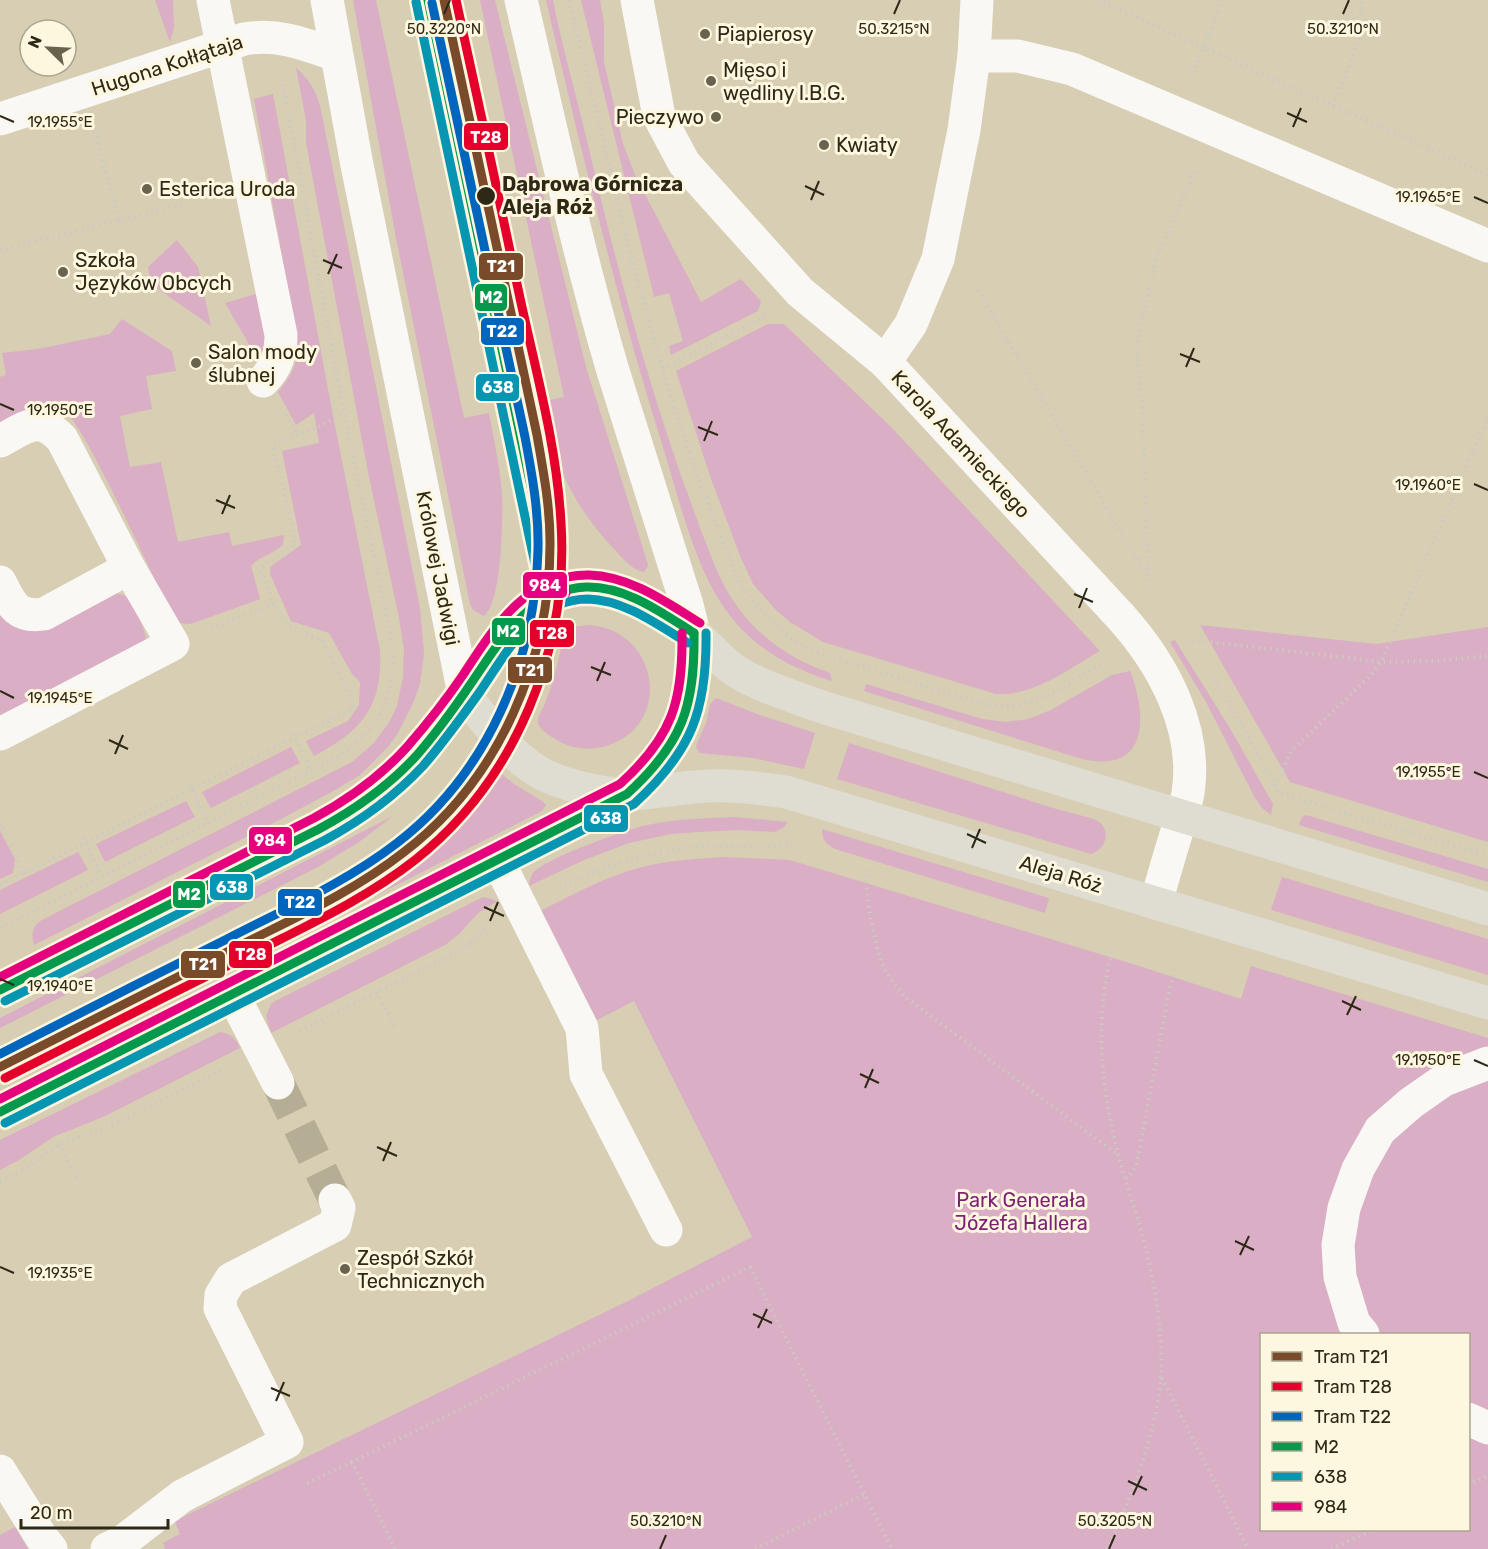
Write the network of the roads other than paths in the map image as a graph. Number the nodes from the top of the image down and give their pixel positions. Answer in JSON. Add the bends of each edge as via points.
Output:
{"nodes":[{"id":1,"x":213,"y":0,"type":"edge"},
{"id":2,"x":327,"y":0,"type":"edge"},
{"id":3,"x":428,"y":0,"type":"edge"},
{"id":4,"x":521,"y":0,"type":"edge"},
{"id":5,"x":637,"y":0,"type":"edge"},
{"id":6,"x":977,"y":0,"type":"edge"},
{"id":7,"x":221,"y":47,"type":"junction"},
{"id":8,"x":336,"y":55,"type":"junction"},
{"id":9,"x":974,"y":57,"type":"junction"},
{"id":10,"x":0,"y":119,"type":"edge"},
{"id":11,"x":1488,"y":246,"type":"edge"},
{"id":12,"x":885,"y":362,"type":"junction"},
{"id":13,"x":264,"y":381,"type":"dead end"},
{"id":14,"x":0,"y":441,"type":"edge"},
{"id":15,"x":129,"y":568,"type":"junction"},
{"id":16,"x":0,"y":582,"type":"edge"},
{"id":17,"x":554,"y":594,"type":"junction"},
{"id":18,"x":694,"y":633,"type":"junction"},
{"id":19,"x":464,"y":694,"type":"junction"},
{"id":20,"x":0,"y":734,"type":"edge"},
{"id":21,"x":627,"y":794,"type":"junction"},
{"id":22,"x":1181,"y":817,"type":"junction"},
{"id":23,"x":498,"y":861,"type":"junction"},
{"id":24,"x":1156,"y":903,"type":"junction"},
{"id":25,"x":1488,"y":909,"type":"edge"},
{"id":26,"x":1,"y":988,"type":"edge"},
{"id":27,"x":233,"y":995,"type":"junction"},
{"id":28,"x":1488,"y":1003,"type":"edge"},
{"id":29,"x":1488,"y":1063,"type":"edge"},
{"id":30,"x":278,"y":1083,"type":"tunnel mouth"},
{"id":31,"x":0,"y":1112,"type":"edge"},
{"id":32,"x":335,"y":1200,"type":"tunnel mouth"},
{"id":33,"x":666,"y":1230,"type":"dead end"},
{"id":34,"x":1362,"y":1333,"type":"edge"},
{"id":35,"x":1470,"y":1420,"type":"edge"},
{"id":36,"x":1488,"y":1428,"type":"edge"},
{"id":37,"x":0,"y":1471,"type":"edge"},
{"id":38,"x":51,"y":1549,"type":"edge"},
{"id":39,"x":107,"y":1549,"type":"edge"}],
"edges":[{"from":1,"to":7,"type":"street"},
{"from":2,"to":8,"type":"street","name":"Królowej Jadwigi"},
{"from":3,"to":17,"type":"street"},
{"from":4,"to":18,"type":"street","via":[[613,371]]},
{"from":5,"to":12,"type":"street","via":[[659,116],[684,163],[800,292]]},
{"from":6,"to":9,"type":"street","name":"Karola Adamieckiego"},
{"from":7,"to":8,"type":"street","name":"Hugona Kołłątaja","via":[[244,39],[274,37]]},
{"from":7,"to":10,"type":"street","name":"Hugona Kołłątaja"},
{"from":7,"to":13,"type":"street","via":[[281,334],[280,353]]},
{"from":8,"to":19,"type":"street","name":"Królowej Jadwigi"},
{"from":9,"to":11,"type":"street","via":[[1018,56],[1072,69]]},
{"from":9,"to":12,"type":"street","name":"Karola Adamieckiego","via":[[938,259],[911,324]]},
{"from":12,"to":22,"type":"street","name":"Karola Adamieckiego","via":[[1121,617],[1156,663],[1177,703],[1186,740],[1188,790]]},
{"from":14,"to":15,"type":"street","via":[[28,426],[51,428],[62,439]]},
{"from":15,"to":16,"type":"street","via":[[44,614],[30,616],[13,608]]},
{"from":15,"to":20,"type":"street","via":[[173,644]]},
{"from":17,"to":18,"type":"main road","via":[[592,587],[615,590],[636,598]]},
{"from":17,"to":19,"type":"main road","via":[[516,621]]},
{"from":18,"to":21,"type":"main road","via":[[694,666],[686,717],[663,759]]},
{"from":18,"to":22,"type":"main road","via":[[724,662],[761,684],[838,712]]},
{"from":19,"to":21,"type":"main road","via":[[501,739],[534,770],[555,781]]},
{"from":19,"to":26,"type":"main road","via":[[410,763],[361,804]]},
{"from":21,"to":23,"type":"main road"},
{"from":21,"to":24,"type":"main road","name":"Aleja Róż","via":[[720,786],[786,792]]},
{"from":22,"to":24,"type":"street","name":"Karola Adamieckiego"},
{"from":22,"to":25,"type":"main road"},
{"from":23,"to":27,"type":"main road"},
{"from":23,"to":33,"type":"street","via":[[582,1028],[586,1074]]},
{"from":24,"to":28,"type":"main road","name":"Aleja Róż"},
{"from":27,"to":30,"type":"street"},
{"from":27,"to":31,"type":"main road"},
{"from":29,"to":34,"type":"street","via":[[1444,1080],[1411,1103],[1380,1130],[1358,1169],[1344,1208],[1338,1245],[1340,1277],[1354,1323]]},
{"from":32,"to":39,"type":"street","via":[[339,1208],[335,1225],[231,1279],[221,1295],[220,1308],[287,1442],[182,1496]]},
{"from":35,"to":36,"type":"street"},
{"from":37,"to":38,"type":"street"}]}
